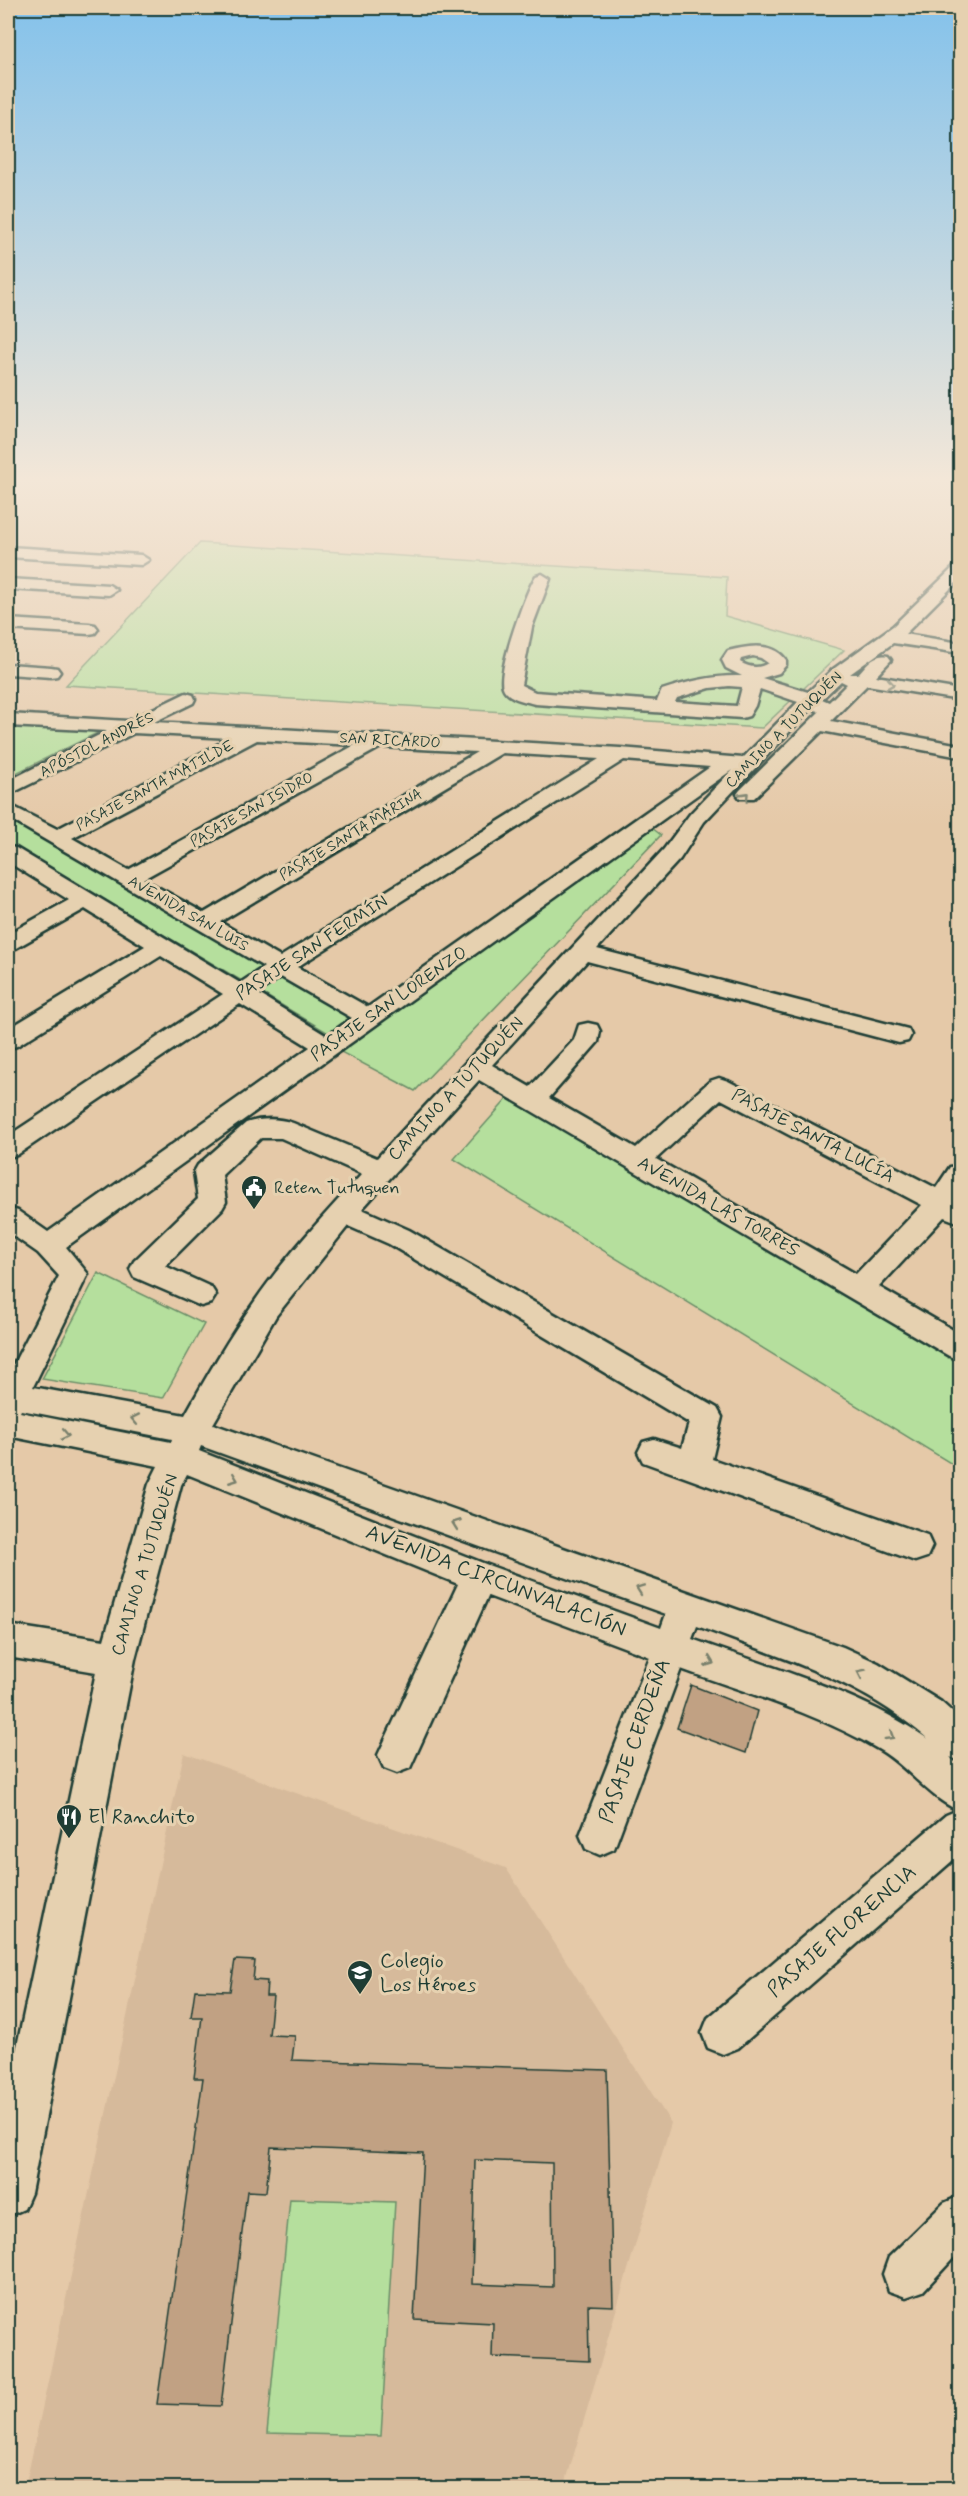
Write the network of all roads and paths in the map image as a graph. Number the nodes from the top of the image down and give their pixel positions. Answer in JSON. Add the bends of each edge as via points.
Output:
{"nodes":[{"id":1,"x":536,"y":593,"type":"edge"},
{"id":2,"x":945,"y":593,"type":"edge"},
{"id":3,"x":948,"y":593,"type":"edge"},
{"id":4,"x":942,"y":599,"type":"junction"},
{"id":5,"x":8,"y":624,"type":"edge"},
{"id":6,"x":89,"y":629,"type":"dead end"},
{"id":7,"x":896,"y":638,"type":"junction"},
{"id":8,"x":960,"y":648,"type":"edge"},
{"id":9,"x":8,"y":669,"type":"edge"},
{"id":10,"x":51,"y":672,"type":"dead end"},
{"id":11,"x":753,"y":677,"type":"junction"},
{"id":12,"x":832,"y":679,"type":"junction"},
{"id":13,"x":862,"y":679,"type":"junction"},
{"id":14,"x":960,"y":695,"type":"edge"},
{"id":15,"x":186,"y":699,"type":"dead end"},
{"id":16,"x":810,"y":700,"type":"junction"},
{"id":17,"x":663,"y":708,"type":"junction"},
{"id":18,"x":824,"y":718,"type":"junction"},
{"id":19,"x":8,"y":720,"type":"edge"},
{"id":20,"x":134,"y":727,"type":"junction"},
{"id":21,"x":254,"y":734,"type":"junction"},
{"id":22,"x":378,"y":740,"type":"junction"},
{"id":23,"x":499,"y":747,"type":"junction"},
{"id":24,"x":960,"y":751,"type":"edge"},
{"id":25,"x":620,"y":754,"type":"junction"},
{"id":26,"x":739,"y":763,"type":"junction"},
{"id":27,"x":773,"y":768,"type":"junction"},
{"id":28,"x":8,"y":789,"type":"edge"},
{"id":29,"x":8,"y":810,"type":"edge"},
{"id":30,"x":56,"y":838,"type":"junction"},
{"id":31,"x":8,"y":853,"type":"edge"},
{"id":32,"x":672,"y":854,"type":"junction"},
{"id":33,"x":127,"y":879,"type":"junction"},
{"id":34,"x":85,"y":900,"type":"junction"},
{"id":35,"x":203,"y":923,"type":"junction"},
{"id":36,"x":8,"y":943,"type":"edge"},
{"id":37,"x":161,"y":946,"type":"junction"},
{"id":38,"x":581,"y":952,"type":"junction"},
{"id":39,"x":280,"y":967,"type":"junction"},
{"id":40,"x":241,"y":994,"type":"junction"},
{"id":41,"x":369,"y":1018,"type":"junction"},
{"id":42,"x":588,"y":1031,"type":"dead end"},
{"id":43,"x":899,"y":1035,"type":"dead end"},
{"id":44,"x":8,"y":1040,"type":"edge"},
{"id":45,"x":328,"y":1047,"type":"junction"},
{"id":46,"x":476,"y":1067,"type":"junction"},
{"id":47,"x":533,"y":1100,"type":"junction"},
{"id":48,"x":8,"y":1148,"type":"edge"},
{"id":49,"x":638,"y":1161,"type":"junction"},
{"id":50,"x":381,"y":1171,"type":"junction"},
{"id":51,"x":960,"y":1174,"type":"edge"},
{"id":52,"x":951,"y":1208,"type":"edge"},
{"id":53,"x":343,"y":1212,"type":"junction"},
{"id":54,"x":8,"y":1218,"type":"edge"},
{"id":55,"x":48,"y":1246,"type":"junction"},
{"id":56,"x":859,"y":1289,"type":"junction"},
{"id":57,"x":201,"y":1294,"type":"dead end"},
{"id":58,"x":960,"y":1348,"type":"edge"},
{"id":59,"x":9,"y":1404,"type":"edge"},
{"id":60,"x":186,"y":1444,"type":"junction"},
{"id":61,"x":654,"y":1452,"type":"dead end"},
{"id":62,"x":694,"y":1465,"type":"junction"},
{"id":63,"x":915,"y":1546,"type":"dead end"},
{"id":64,"x":479,"y":1577,"type":"junction"},
{"id":65,"x":687,"y":1606,"type":"junction"},
{"id":66,"x":8,"y":1641,"type":"edge"},
{"id":67,"x":670,"y":1647,"type":"junction"},
{"id":68,"x":117,"y":1659,"type":"junction"},
{"id":69,"x":960,"y":1743,"type":"edge"},
{"id":70,"x":397,"y":1755,"type":"dead end"},
{"id":71,"x":960,"y":1792,"type":"edge"},
{"id":72,"x":960,"y":1829,"type":"edge"},
{"id":73,"x":600,"y":1835,"type":"dead end"},
{"id":74,"x":723,"y":2033,"type":"dead end"},
{"id":75,"x":17,"y":2099,"type":"edge"},
{"id":76,"x":8,"y":2193,"type":"edge"},
{"id":77,"x":960,"y":2219,"type":"edge"},
{"id":78,"x":906,"y":2274,"type":"dead end"}],
"edges":[{"from":1,"to":17,"type":"street","via":[[523,627],[511,680],[514,690],[535,698]]},
{"from":2,"to":4,"type":"street","name":"CAMINO A TUTUQUÉN"},
{"from":3,"to":4,"type":"street","name":"CAMINO A TUTUQUÉN"},
{"from":4,"to":7,"type":"street","name":"CAMINO A TUTUQUÉN"},
{"from":5,"to":6,"type":"street"},
{"from":7,"to":8,"type":"street"},
{"from":7,"to":12,"type":"street","name":"CAMINO A TUTUQUÉN"},
{"from":7,"to":13,"type":"street","name":"CAMINO A TUTUQUÉN"},
{"from":9,"to":10,"type":"street"},
{"from":11,"to":16,"type":"street"},
{"from":11,"to":17,"type":"street","via":[[695,683],[669,694]]},
{"from":11,"to":17,"type":"street","via":[[742,712]]},
{"from":12,"to":13,"type":"street"},
{"from":12,"to":16,"type":"street","name":"CAMINO A TUTUQUÉN"},
{"from":13,"to":14,"type":"street","one_way":true},
{"from":13,"to":18,"type":"street","name":"CAMINO A TUTUQUÉN"},
{"from":15,"to":20,"type":"street","name":"APÓSTOL ANDRÉS"},
{"from":16,"to":18,"type":"street"},
{"from":16,"to":26,"type":"street","name":"CAMINO A TUTUQUÉN"},
{"from":18,"to":24,"type":"street"},
{"from":18,"to":27,"type":"street","name":"CAMINO A TUTUQUÉN"},
{"from":19,"to":20,"type":"street","name":"SAN RICARDO"},
{"from":20,"to":21,"type":"street","name":"SAN RICARDO"},
{"from":20,"to":28,"type":"street","name":"APÓSTOL ANDRÉS"},
{"from":21,"to":22,"type":"street","name":"SAN RICARDO"},
{"from":21,"to":30,"type":"street","name":"PASAJE SANTA MATILDE"},
{"from":22,"to":23,"type":"street","name":"SAN RICARDO"},
{"from":22,"to":33,"type":"street","name":"PASAJE SAN ISIDRO"},
{"from":23,"to":25,"type":"street","name":"SAN RICARDO"},
{"from":23,"to":35,"type":"street","name":"PASAJE SANTA MARINA"},
{"from":25,"to":26,"type":"street","name":"SAN RICARDO"},
{"from":25,"to":39,"type":"street","name":"PASAJE SAN FERMÍN"},
{"from":26,"to":27,"type":"street","name":"SAN RICARDO"},
{"from":26,"to":32,"type":"street","name":"CAMINO A TUTUQUÉN"},
{"from":26,"to":41,"type":"street","name":"PASAJE SAN LORENZO"},
{"from":32,"to":27,"type":"street","name":"CAMINO A TUTUQUÉN","one_way":true,"via":[[718,824]]},
{"from":29,"to":30,"type":"street","name":"AVENIDA SAN LUIS"},
{"from":30,"to":33,"type":"street","name":"AVENIDA SAN LUIS"},
{"from":31,"to":34,"type":"street"},
{"from":32,"to":38,"type":"street","name":"CAMINO A TUTUQUÉN"},
{"from":33,"to":35,"type":"street","name":"AVENIDA SAN LUIS"},
{"from":34,"to":36,"type":"street"},
{"from":34,"to":37,"type":"street"},
{"from":35,"to":39,"type":"street","name":"AVENIDA SAN LUIS"},
{"from":37,"to":40,"type":"street"},
{"from":37,"to":44,"type":"street"},
{"from":38,"to":43,"type":"street"},
{"from":38,"to":46,"type":"street","name":"CAMINO A TUTUQUÉN"},
{"from":39,"to":40,"type":"street","name":"PASAJE SAN FERMÍN"},
{"from":39,"to":41,"type":"street","name":"AVENIDA SAN LUIS"},
{"from":40,"to":45,"type":"street"},
{"from":40,"to":48,"type":"street","name":"PASAJE SAN FERMÍN"},
{"from":41,"to":45,"type":"street","name":"PASAJE SAN LORENZO"},
{"from":42,"to":47,"type":"street","via":[[586,1042]]},
{"from":45,"to":55,"type":"street","name":"PASAJE SAN LORENZO"},
{"from":46,"to":47,"type":"street","name":"AVENIDA LAS TORRES"},
{"from":46,"to":50,"type":"street","name":"CAMINO A TUTUQUÉN"},
{"from":47,"to":49,"type":"street","name":"AVENIDA LAS TORRES"},
{"from":49,"to":52,"type":"street","name":"PASAJE SANTA LUCÍA","via":[[719,1087]]},
{"from":49,"to":56,"type":"street","name":"AVENIDA LAS TORRES"},
{"from":50,"to":53,"type":"street","name":"CAMINO A TUTUQUÉN"},
{"from":50,"to":57,"type":"street","via":[[284,1129],[255,1129],[207,1172],[212,1202],[144,1269]]},
{"from":51,"to":52,"type":"street"},
{"from":52,"to":56,"type":"street"},
{"from":53,"to":60,"type":"street","name":"CAMINO A TUTUQUÉN","via":[[266,1308]]},
{"from":53,"to":62,"type":"street","via":[[399,1237],[706,1417]]},
{"from":54,"to":55,"type":"street"},
{"from":55,"to":59,"type":"street","via":[[74,1275]]},
{"from":56,"to":58,"type":"street","name":"AVENIDA LAS TORRES"},
{"from":59,"to":60,"type":"street","name":"AVENIDA CIRCUNVALACIÓN"},
{"from":60,"to":64,"type":"street","name":"AVENIDA CIRCUNVALACIÓN","one_way":true},
{"from":65,"to":60,"type":"street","name":"AVENIDA CIRCUNVALACIÓN","one_way":true},
{"from":60,"to":68,"type":"street","name":"CAMINO A TUTUQUÉN","via":[[165,1484]]},
{"from":61,"to":62,"type":"street"},
{"from":62,"to":63,"type":"street"},
{"from":64,"to":67,"type":"street","name":"AVENIDA CIRCUNVALACIÓN"},
{"from":64,"to":70,"type":"street"},
{"from":65,"to":67,"type":"street","name":"PASAJE CERDEÑA"},
{"from":69,"to":65,"type":"street","name":"AVENIDA CIRCUNVALACIÓN","one_way":true,"via":[[928,1714],[865,1675]]},
{"from":66,"to":68,"type":"street"},
{"from":67,"to":71,"type":"street","name":"AVENIDA CIRCUNVALACIÓN","one_way":true,"via":[[859,1719],[923,1758]]},
{"from":67,"to":73,"type":"street","name":"PASAJE CERDEÑA"},
{"from":68,"to":75,"type":"street","name":"CAMINO A TUTUQUÉN"},
{"from":72,"to":74,"type":"street","name":"PASAJE FLORENCIA"},
{"from":75,"to":76,"type":"street","name":"CAMINO A TUTUQUÉN"},
{"from":77,"to":78,"type":"street"}]}
